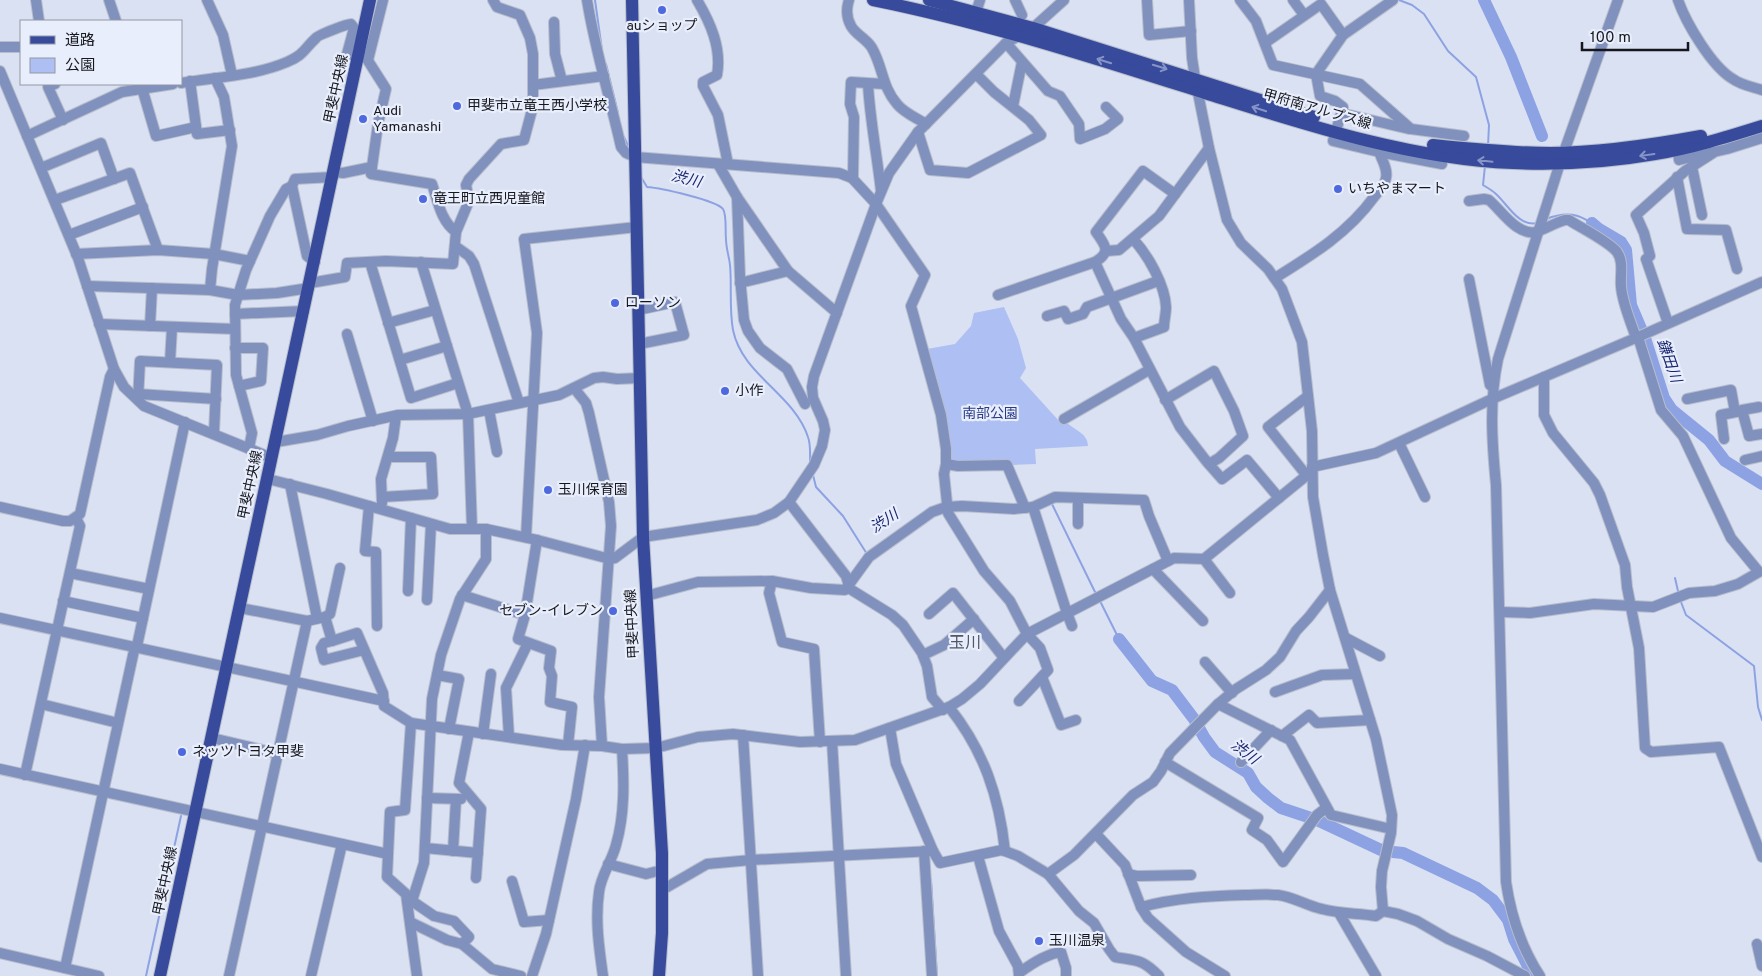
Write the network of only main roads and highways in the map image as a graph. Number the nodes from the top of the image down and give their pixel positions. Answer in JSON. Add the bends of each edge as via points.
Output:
{"nodes":[{"id":1,"x":370,"y":0,"type":"edge"},
{"id":2,"x":632,"y":0,"type":"edge"},
{"id":3,"x":873,"y":0,"type":"edge"},
{"id":4,"x":929,"y":0,"type":"edge"},
{"id":5,"x":978,"y":6,"type":"edge"},
{"id":6,"x":1197,"y":84,"type":"junction"},
{"id":7,"x":1762,"y":118,"type":"edge"},
{"id":8,"x":1762,"y":126,"type":"edge"},
{"id":9,"x":1677,"y":145,"type":"junction"},
{"id":10,"x":160,"y":976,"type":"edge"},
{"id":11,"x":659,"y":976,"type":"edge"}],
"edges":[{"from":1,"to":10,"type":"main road","name":"甲斐中央線","via":[[362,57]]},
{"from":2,"to":11,"type":"main road","name":"甲斐中央線","via":[[642,537],[662,870]]},
{"from":6,"to":3,"type":"main road","name":"甲府南アルプス線","one_way":true,"via":[[1019,35]]},
{"from":4,"to":5,"type":"main road","name":"甲府南アルプス線"},
{"from":5,"to":6,"type":"main road","name":"甲府南アルプス線","one_way":true},
{"from":6,"to":9,"type":"main road","name":"甲府南アルプス線","via":[[1339,123],[1400,148],[1454,157],[1513,163],[1562,158],[1623,159]]},
{"from":7,"to":9,"type":"main road","name":"甲府南アルプス線"},
{"from":8,"to":9,"type":"main road","name":"甲府南アルプス線","via":[[1714,141]]}]}
